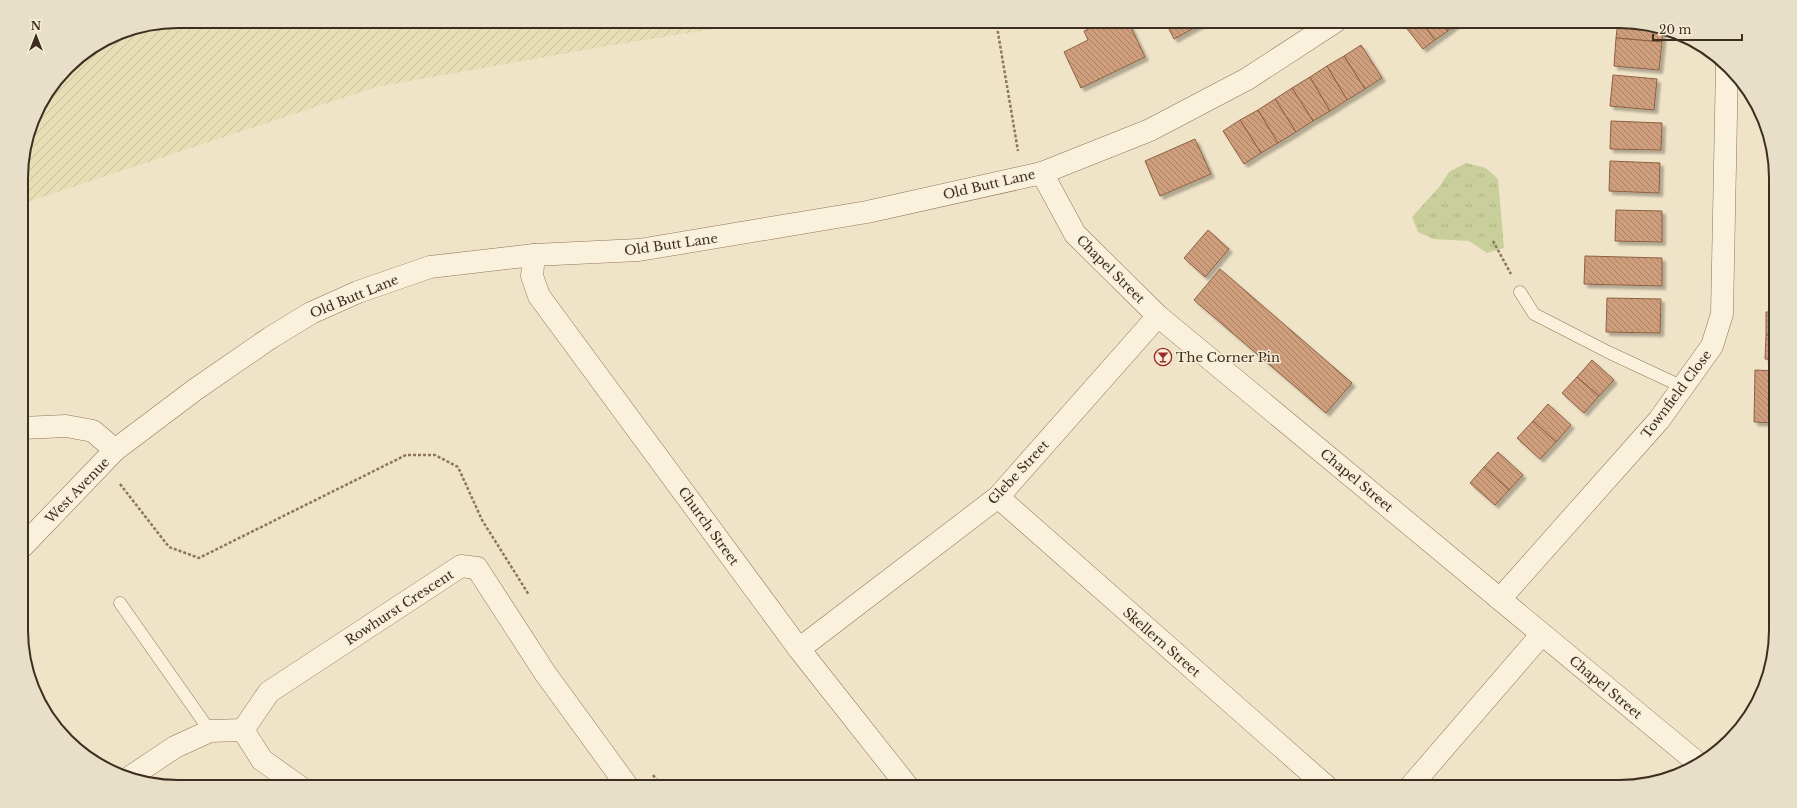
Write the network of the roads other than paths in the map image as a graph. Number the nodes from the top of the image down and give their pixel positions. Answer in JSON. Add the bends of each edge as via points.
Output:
{"nodes":[{"id":1,"x":1325,"y":28,"type":"edge"},
{"id":2,"x":1727,"y":74,"type":"edge"},
{"id":3,"x":1032,"y":174,"type":"junction"},
{"id":4,"x":534,"y":255,"type":"junction"},
{"id":5,"x":1520,"y":292,"type":"road end"},
{"id":6,"x":1158,"y":316,"type":"junction"},
{"id":7,"x":1683,"y":387,"type":"junction"},
{"id":8,"x":28,"y":428,"type":"edge"},
{"id":9,"x":109,"y":456,"type":"junction"},
{"id":10,"x":998,"y":498,"type":"junction"},
{"id":11,"x":28,"y":541,"type":"edge"},
{"id":12,"x":1500,"y":598,"type":"junction"},
{"id":13,"x":120,"y":603,"type":"dead end"},
{"id":14,"x":1542,"y":634,"type":"junction"},
{"id":15,"x":799,"y":649,"type":"junction"},
{"id":16,"x":243,"y":730,"type":"junction"},
{"id":17,"x":210,"y":731,"type":"junction"},
{"id":18,"x":1694,"y":760,"type":"edge"},
{"id":19,"x":135,"y":774,"type":"edge"},
{"id":20,"x":290,"y":780,"type":"edge"},
{"id":21,"x":623,"y":780,"type":"edge"},
{"id":22,"x":902,"y":780,"type":"edge"},
{"id":23,"x":1319,"y":780,"type":"edge"},
{"id":24,"x":1416,"y":780,"type":"edge"}],
"edges":[{"from":1,"to":3,"type":"street","name":"Old Butt Lane","via":[[1247,79],[1150,130]]},
{"from":2,"to":7,"type":"street","name":"Townfield Close","via":[[1722,314],[1712,346]]},
{"from":3,"to":4,"type":"street","name":"Old Butt Lane","via":[[867,212],[639,250]]},
{"from":3,"to":6,"type":"street","name":"Chapel Street","via":[[1075,234]]},
{"from":4,"to":9,"type":"street","name":"Old Butt Lane","via":[[430,267],[358,292],[311,313],[202,385]]},
{"from":4,"to":15,"type":"street","name":"Church Street","via":[[532,276],[539,296]]},
{"from":5,"to":7,"type":"lane","via":[[1534,314]]},
{"from":6,"to":10,"type":"street","name":"Glebe Street"},
{"from":6,"to":12,"type":"street","name":"Chapel Street"},
{"from":7,"to":12,"type":"street","name":"Townfield Close","via":[[1659,420]]},
{"from":8,"to":9,"type":"street","via":[[66,426],[93,431]]},
{"from":9,"to":11,"type":"street","name":"West Avenue"},
{"from":10,"to":15,"type":"street","name":"Glebe Street"},
{"from":10,"to":23,"type":"street","name":"Skellern Street"},
{"from":12,"to":14,"type":"street","name":"Chapel Street"},
{"from":13,"to":17,"type":"lane"},
{"from":14,"to":18,"type":"street","name":"Chapel Street"},
{"from":14,"to":24,"type":"street"},
{"from":15,"to":22,"type":"street","name":"Church Street"},
{"from":16,"to":17,"type":"street"},
{"from":16,"to":20,"type":"street","via":[[262,760]]},
{"from":16,"to":21,"type":"street","name":"Rowhurst Crescent","via":[[269,692],[461,566],[477,568],[545,673]]},
{"from":17,"to":19,"type":"street","via":[[175,747]]}]}
